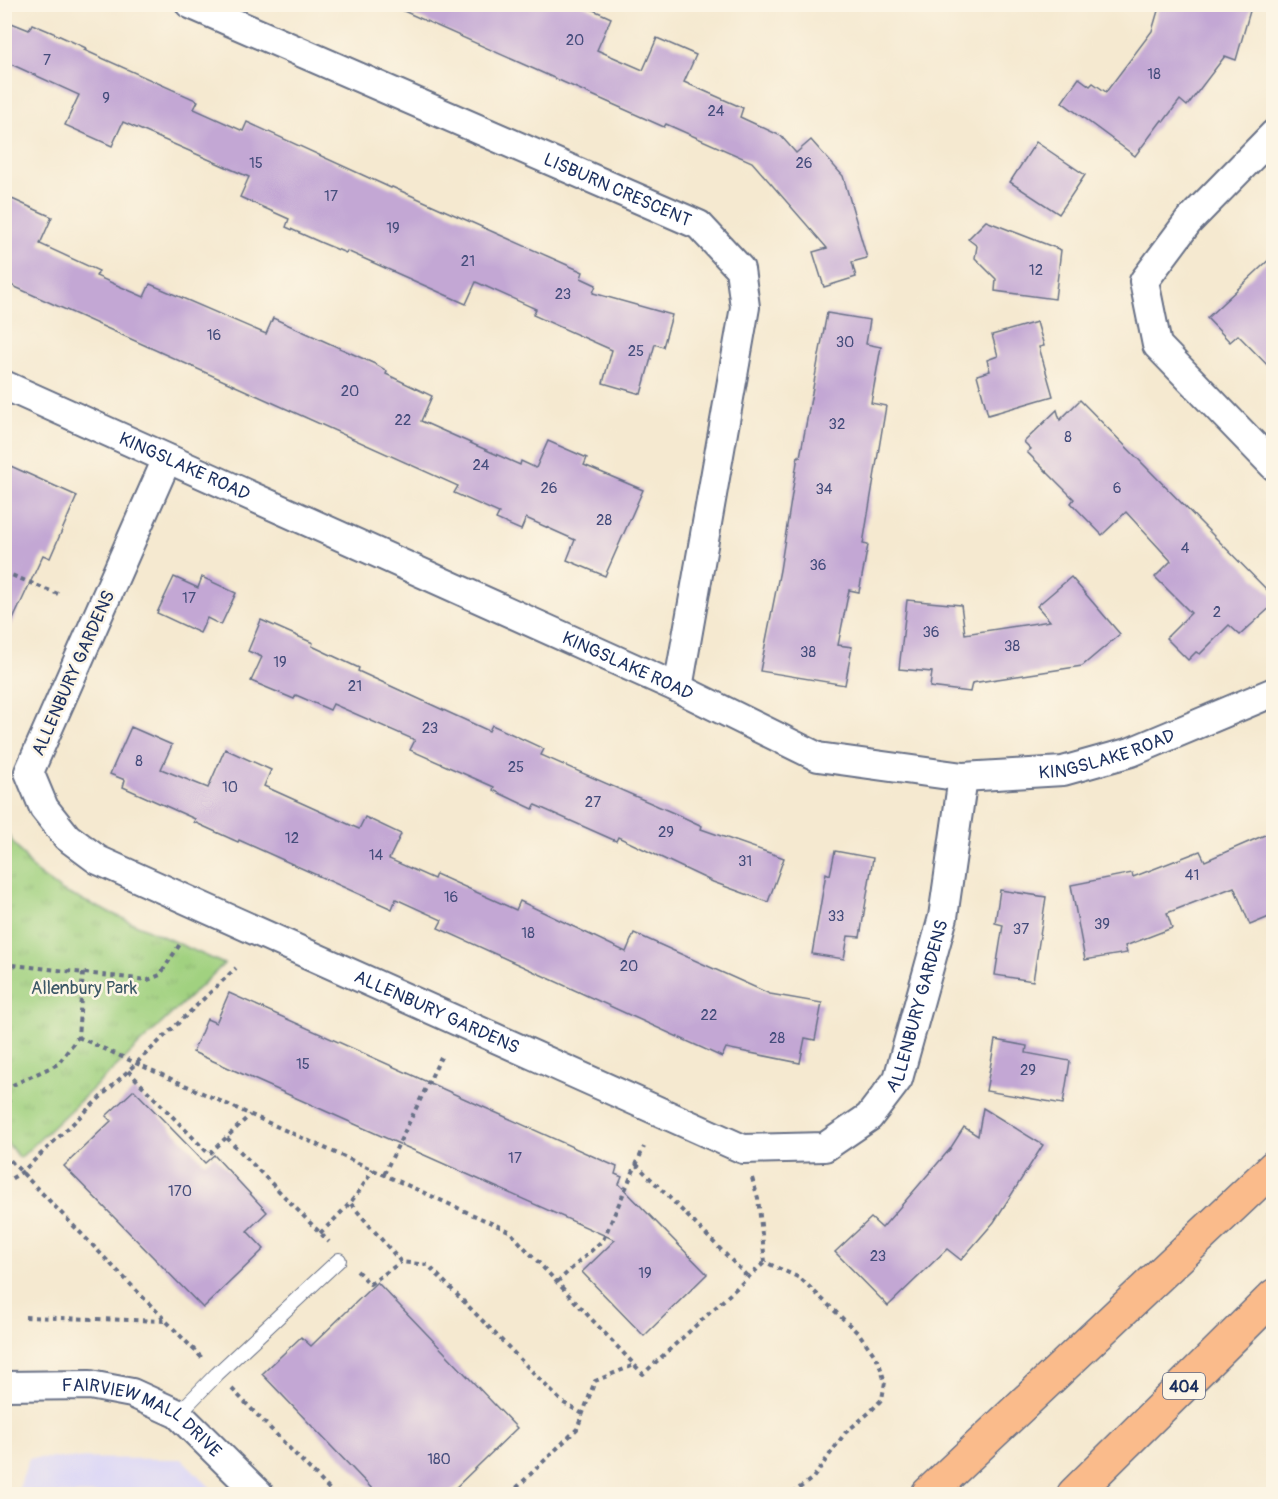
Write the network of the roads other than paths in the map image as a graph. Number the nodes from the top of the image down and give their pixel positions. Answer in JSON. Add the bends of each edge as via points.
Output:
{"nodes":[{"id":1,"x":190,"y":4,"type":"edge"},
{"id":2,"x":1274,"y":134,"type":"edge"},
{"id":3,"x":4,"y":385,"type":"edge"},
{"id":4,"x":167,"y":459,"type":"junction"},
{"id":5,"x":1274,"y":466,"type":"edge"},
{"id":6,"x":678,"y":688,"type":"junction"},
{"id":7,"x":1274,"y":692,"type":"edge"},
{"id":8,"x":963,"y":777,"type":"junction"},
{"id":9,"x":1274,"y":1167,"type":"edge"},
{"id":10,"x":336,"y":1253,"type":"road end"},
{"id":11,"x":1274,"y":1296,"type":"edge"},
{"id":12,"x":4,"y":1386,"type":"edge"},
{"id":13,"x":178,"y":1414,"type":"junction"},
{"id":14,"x":1084,"y":1485,"type":"edge"},
{"id":15,"x":259,"y":1494,"type":"edge"},
{"id":16,"x":928,"y":1494,"type":"edge"},
{"id":17,"x":1062,"y":1494,"type":"edge"}],
"edges":[{"from":1,"to":6,"type":"street","name":"LISBURN CRESCENT","via":[[699,225],[740,269],[745,307]]},
{"from":2,"to":5,"type":"street","via":[[1188,222],[1144,280],[1157,345]]},
{"from":3,"to":4,"type":"street","name":"KINGSLAKE ROAD"},
{"from":4,"to":6,"type":"street","name":"KINGSLAKE ROAD"},
{"from":4,"to":8,"type":"street","name":"ALLENBURY GARDENS","via":[[29,772],[44,808],[67,837],[98,860],[743,1149],[825,1147],[869,1117],[898,1079],[943,917]]},
{"from":6,"to":8,"type":"street","name":"KINGSLAKE ROAD","via":[[818,756]]},
{"from":7,"to":8,"type":"street","name":"KINGSLAKE ROAD","via":[[1120,756],[1063,771]]},
{"from":9,"to":16,"type":"highway"},
{"from":10,"to":13,"type":"lane"},
{"from":11,"to":14,"type":"highway","number":"404"},
{"from":12,"to":13,"type":"street","name":"FAIRVIEW MALL DRIVE","via":[[90,1385],[132,1393]]},
{"from":13,"to":15,"type":"street","name":"FAIRVIEW MALL DRIVE"},
{"from":14,"to":17,"type":"highway"}]}
